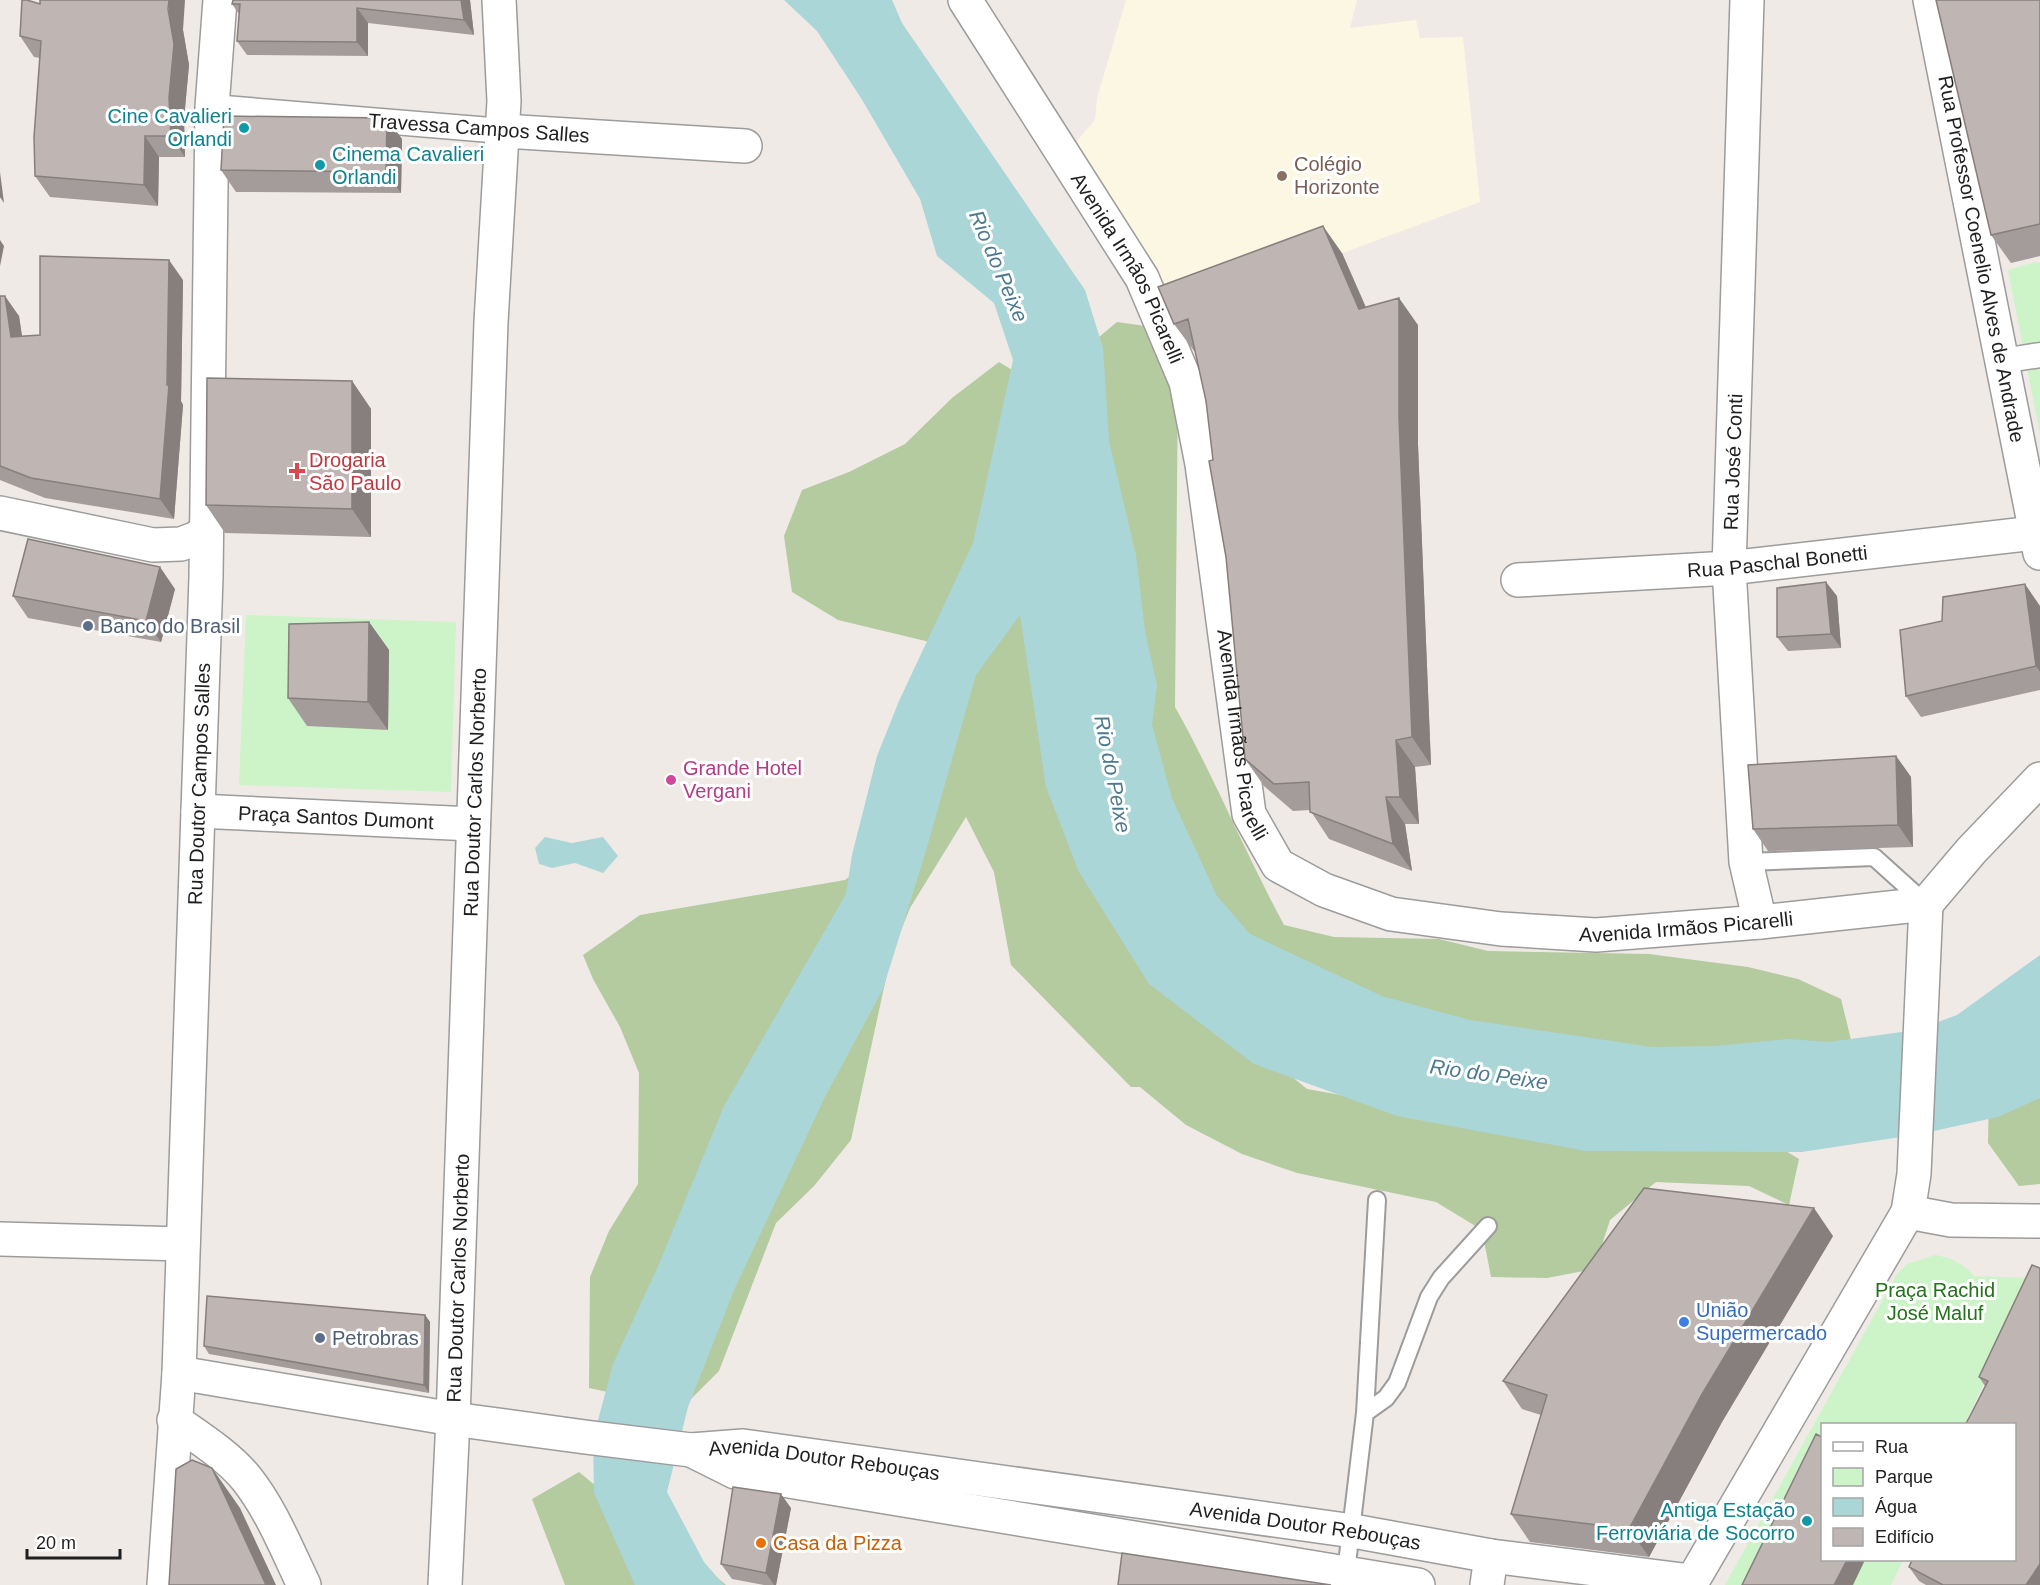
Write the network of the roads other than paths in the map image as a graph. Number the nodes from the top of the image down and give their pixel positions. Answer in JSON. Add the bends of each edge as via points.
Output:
{"nodes":[{"id":1,"x":220,"y":0,"type":"edge"},
{"id":2,"x":499,"y":0,"type":"edge"},
{"id":3,"x":965,"y":0,"type":"edge"},
{"id":4,"x":1747,"y":0,"type":"edge"},
{"id":5,"x":1930,"y":0,"type":"edge"},
{"id":6,"x":212,"y":107,"type":"junction"},
{"id":7,"x":503,"y":131,"type":"junction"},
{"id":8,"x":745,"y":146,"type":"dead end"},
{"id":9,"x":2040,"y":355,"type":"edge"},
{"id":10,"x":2002,"y":361,"type":"junction"},
{"id":11,"x":0,"y":513,"type":"edge"},
{"id":12,"x":206,"y":530,"type":"junction"},
{"id":13,"x":2038,"y":543,"type":"edge"},
{"id":14,"x":153,"y":545,"type":"junction"},
{"id":15,"x":1729,"y":568,"type":"junction"},
{"id":16,"x":206,"y":577,"type":"junction"},
{"id":17,"x":1518,"y":580,"type":"dead end"},
{"id":18,"x":2040,"y":779,"type":"edge"},
{"id":19,"x":198,"y":811,"type":"junction"},
{"id":20,"x":472,"y":825,"type":"junction"},
{"id":21,"x":1746,"y":862,"type":"junction"},
{"id":22,"x":1926,"y":904,"type":"junction"},
{"id":23,"x":1760,"y":922,"type":"junction"},
{"id":24,"x":1377,"y":1200,"type":"dead end"},
{"id":25,"x":1908,"y":1212,"type":"junction"},
{"id":26,"x":2040,"y":1221,"type":"edge"},
{"id":27,"x":1488,"y":1226,"type":"dead end"},
{"id":28,"x":0,"y":1239,"type":"edge"},
{"id":29,"x":183,"y":1244,"type":"junction"},
{"id":30,"x":179,"y":1373,"type":"junction"},
{"id":31,"x":1365,"y":1413,"type":"junction"},
{"id":32,"x":453,"y":1419,"type":"junction"},
{"id":33,"x":174,"y":1420,"type":"junction"},
{"id":34,"x":684,"y":1449,"type":"junction"},
{"id":35,"x":907,"y":1469,"type":"junction"},
{"id":36,"x":902,"y":1500,"type":"junction"},
{"id":37,"x":1125,"y":1501,"type":"junction"},
{"id":38,"x":1353,"y":1532,"type":"junction"},
{"id":39,"x":1119,"y":1537,"type":"junction"},
{"id":40,"x":1489,"y":1570,"type":"edge"},
{"id":41,"x":1346,"y":1572,"type":"junction"},
{"id":42,"x":1690,"y":1583,"type":"edge"},
{"id":43,"x":164,"y":1585,"type":"edge"},
{"id":44,"x":304,"y":1585,"type":"edge"},
{"id":45,"x":445,"y":1585,"type":"edge"},
{"id":46,"x":1418,"y":1585,"type":"edge"}],
"edges":[{"from":1,"to":6,"type":"street","name":"Rua Doutor Campos Salles"},
{"from":2,"to":7,"type":"street","name":"Rua Doutor Carlos Norberto"},
{"from":3,"to":23,"type":"street","name":"Avenida Irmãos Picarelli","via":[[1142,278],[1186,382],[1202,464],[1249,814],[1278,865],[1324,890],[1391,914],[1501,929],[1596,935]]},
{"from":4,"to":15,"type":"street","name":"Rua José Conti"},
{"from":5,"to":10,"type":"street","name":"Rua Professor Coenelio Alves de Andrade"},
{"from":6,"to":7,"type":"street","name":"Travessa Campos Salles"},
{"from":6,"to":12,"type":"street","name":"Rua Doutor Campos Salles"},
{"from":7,"to":8,"type":"street","name":"Travessa Campos Salles"},
{"from":7,"to":20,"type":"street","name":"Rua Doutor Carlos Norberto","via":[[491,322]]},
{"from":9,"to":10,"type":"street"},
{"from":10,"to":13,"type":"street","name":"Rua Professor Coenelio Alves de Andrade"},
{"from":11,"to":14,"type":"street"},
{"from":12,"to":14,"type":"street","via":[[181,544]]},
{"from":12,"to":16,"type":"street","name":"Rua Doutor Campos Salles"},
{"from":13,"to":15,"type":"street","name":"Rua Paschal Bonetti"},
{"from":14,"to":16,"type":"street"},
{"from":15,"to":17,"type":"street","name":"Rua Paschal Bonetti"},
{"from":15,"to":21,"type":"street","name":"Rua José Conti"},
{"from":16,"to":19,"type":"street","name":"Rua Doutor Campos Salles"},
{"from":18,"to":22,"type":"street"},
{"from":19,"to":20,"type":"street","name":"Praça Santos Dumont"},
{"from":19,"to":29,"type":"street","name":"Rua Doutor Campos Salles"},
{"from":20,"to":32,"type":"street","name":"Rua Doutor Carlos Norberto"},
{"from":21,"to":22,"type":"lane","via":[[1874,857]]},
{"from":21,"to":23,"type":"street","name":"Rua José Conti"},
{"from":22,"to":23,"type":"street","name":"Avenida Irmãos Picarelli"},
{"from":22,"to":25,"type":"street","via":[[1914,1174]]},
{"from":24,"to":31,"type":"lane"},
{"from":25,"to":26,"type":"street","via":[[1951,1220]]},
{"from":25,"to":42,"type":"street"},
{"from":27,"to":31,"type":"lane","via":[[1441,1278],[1397,1383],[1386,1398]]},
{"from":28,"to":29,"type":"street"},
{"from":29,"to":30,"type":"street","name":"Rua Doutor Campos Salles"},
{"from":30,"to":32,"type":"street"},
{"from":30,"to":33,"type":"street"},
{"from":31,"to":38,"type":"lane"},
{"from":32,"to":34,"type":"street"},
{"from":32,"to":45,"type":"street","name":"Rua Doutor Carlos Norberto"},
{"from":33,"to":43,"type":"street"},
{"from":33,"to":44,"type":"street","via":[[246,1478]]},
{"from":34,"to":35,"type":"street","name":"Avenida Doutor Rebouças","via":[[743,1446]]},
{"from":34,"to":36,"type":"street","name":"Avenida Doutor Rebouças","via":[[735,1472]]},
{"from":35,"to":36,"type":"street"},
{"from":35,"to":37,"type":"street","name":"Avenida Doutor Rebouças"},
{"from":36,"to":39,"type":"street","name":"Avenida Doutor Rebouças"},
{"from":37,"to":38,"type":"street","name":"Avenida Doutor Rebouças"},
{"from":37,"to":39,"type":"street"},
{"from":38,"to":40,"type":"street","name":"Avenida Doutor Rebouças"},
{"from":38,"to":41,"type":"lane"},
{"from":39,"to":41,"type":"street","name":"Avenida Doutor Rebouças"},
{"from":40,"to":42,"type":"street","name":"Avenida Doutor Rebouças"},
{"from":41,"to":46,"type":"street","name":"Avenida Doutor Rebouças"}]}
